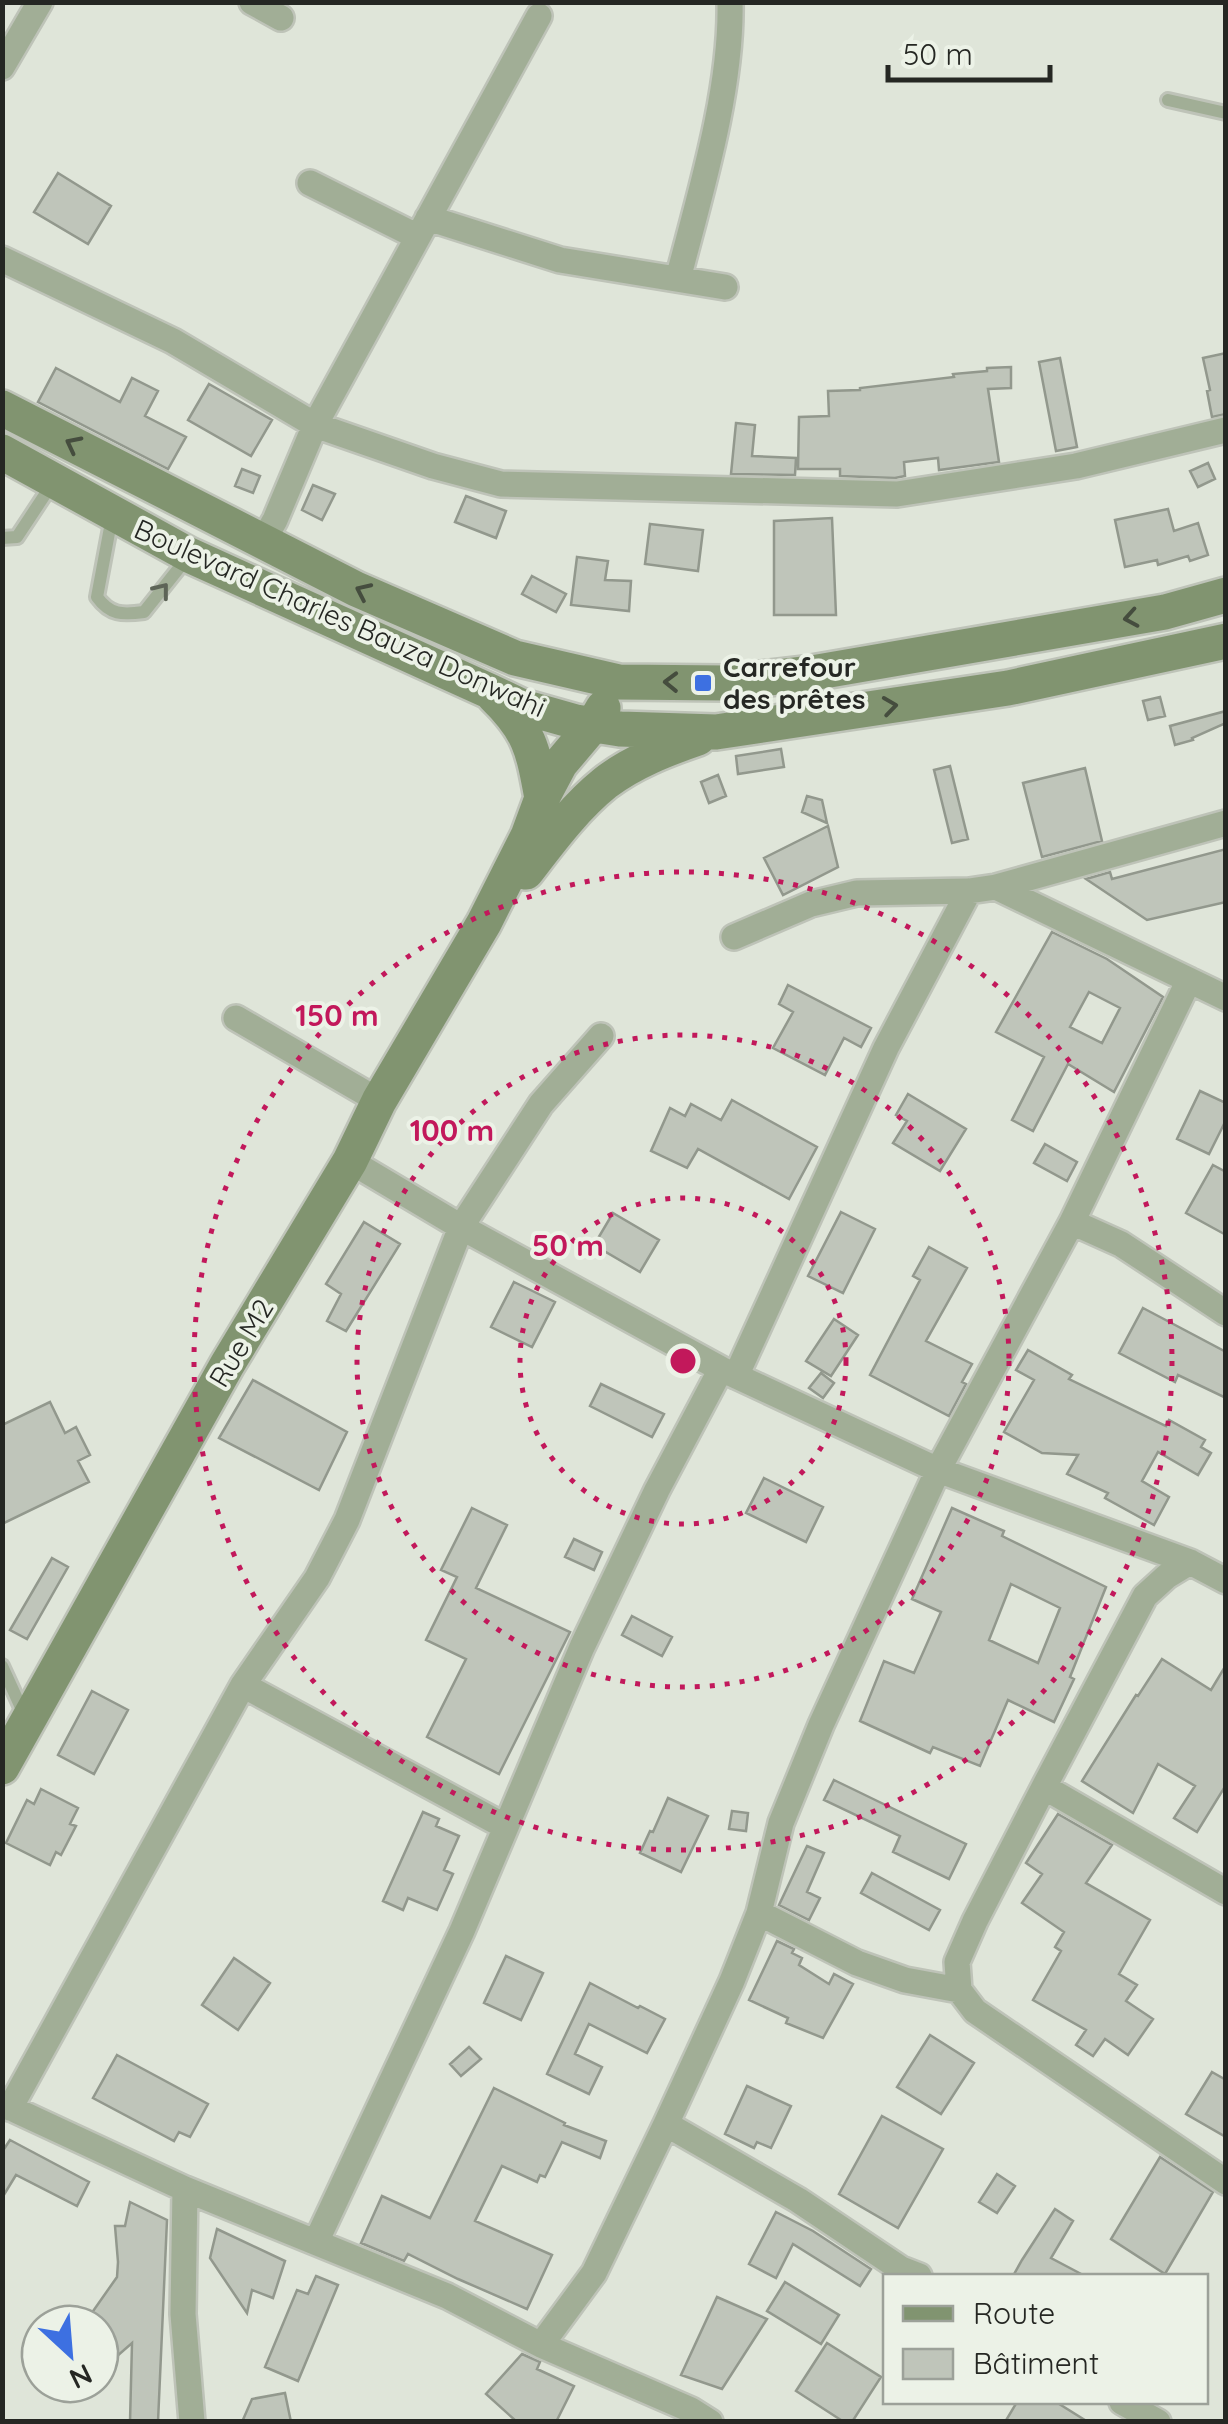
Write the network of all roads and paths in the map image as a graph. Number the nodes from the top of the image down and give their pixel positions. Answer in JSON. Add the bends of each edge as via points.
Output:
{"nodes":[{"id":1,"x":40,"y":2,"type":"edge"},
{"id":2,"x":252,"y":2,"type":"edge"},
{"id":3,"x":730,"y":2,"type":"edge"},
{"id":4,"x":539,"y":16,"type":"dead end"},
{"id":5,"x":280,"y":18,"type":"dead end"},
{"id":6,"x":2,"y":67,"type":"edge"},
{"id":7,"x":1168,"y":100,"type":"dead end"},
{"id":8,"x":1226,"y":113,"type":"edge"},
{"id":9,"x":310,"y":184,"type":"dead end"},
{"id":10,"x":423,"y":227,"type":"junction"},
{"id":11,"x":2,"y":259,"type":"edge"},
{"id":12,"x":678,"y":279,"type":"junction"},
{"id":13,"x":725,"y":287,"type":"dead end"},
{"id":14,"x":2,"y":408,"type":"edge"},
{"id":15,"x":315,"y":425,"type":"junction"},
{"id":16,"x":1226,"y":430,"type":"edge"},
{"id":17,"x":2,"y":452,"type":"edge"},
{"id":18,"x":54,"y":480,"type":"junction"},
{"id":19,"x":113,"y":514,"type":"junction"},
{"id":20,"x":2,"y":538,"type":"edge"},
{"id":21,"x":263,"y":540,"type":"junction"},
{"id":22,"x":189,"y":555,"type":"junction"},
{"id":23,"x":1226,"y":595,"type":"edge"},
{"id":24,"x":1226,"y":641,"type":"edge"},
{"id":25,"x":619,"y":682,"type":"junction"},
{"id":26,"x":490,"y":692,"type":"junction"},
{"id":27,"x":606,"y":727,"type":"junction"},
{"id":28,"x":716,"y":732,"type":"junction"},
{"id":29,"x":605,"y":783,"type":"junction"},
{"id":30,"x":542,"y":798,"type":"junction"},
{"id":31,"x":1226,"y":822,"type":"edge"},
{"id":32,"x":996,"y":886,"type":"junction"},
{"id":33,"x":969,"y":891,"type":"junction"},
{"id":34,"x":484,"y":923,"type":"junction"},
{"id":35,"x":734,"y":937,"type":"dead end"},
{"id":36,"x":1189,"y":980,"type":"junction"},
{"id":37,"x":1226,"y":998,"type":"edge"},
{"id":38,"x":236,"y":1018,"type":"dead end"},
{"id":39,"x":600,"y":1036,"type":"dead end"},
{"id":40,"x":378,"y":1100,"type":"junction"},
{"id":41,"x":350,"y":1161,"type":"junction"},
{"id":42,"x":1072,"y":1222,"type":"junction"},
{"id":43,"x":461,"y":1227,"type":"junction"},
{"id":44,"x":1226,"y":1313,"type":"edge"},
{"id":45,"x":729,"y":1372,"type":"junction"},
{"id":46,"x":938,"y":1470,"type":"junction"},
{"id":47,"x":1190,"y":1562,"type":"junction"},
{"id":48,"x":1226,"y":1582,"type":"edge"},
{"id":49,"x":2,"y":1666,"type":"edge"},
{"id":50,"x":244,"y":1686,"type":"junction"},
{"id":51,"x":27,"y":1721,"type":"junction"},
{"id":52,"x":2,"y":1767,"type":"edge"},
{"id":53,"x":1044,"y":1787,"type":"junction"},
{"id":54,"x":506,"y":1828,"type":"junction"},
{"id":55,"x":1226,"y":1892,"type":"edge"},
{"id":56,"x":759,"y":1912,"type":"junction"},
{"id":57,"x":959,"y":1990,"type":"junction"},
{"id":58,"x":6,"y":2106,"type":"edge"},
{"id":59,"x":666,"y":2124,"type":"junction"},
{"id":60,"x":1226,"y":2182,"type":"edge"},
{"id":61,"x":185,"y":2189,"type":"junction"},
{"id":62,"x":316,"y":2242,"type":"junction"},
{"id":63,"x":914,"y":2274,"type":"edge"},
{"id":64,"x":541,"y":2345,"type":"junction"},
{"id":65,"x":1120,"y":2409,"type":"edge"},
{"id":66,"x":192,"y":2422,"type":"edge"},
{"id":67,"x":710,"y":2422,"type":"edge"},
{"id":68,"x":1158,"y":2422,"type":"edge"}],
"edges":[{"from":1,"to":6,"type":"street"},
{"from":2,"to":5,"type":"street"},
{"from":3,"to":12,"type":"street","via":[[710,156]]},
{"from":4,"to":10,"type":"street"},
{"from":7,"to":8,"type":"lane"},
{"from":9,"to":10,"type":"street"},
{"from":10,"to":12,"type":"street"},
{"from":10,"to":15,"type":"street"},
{"from":11,"to":15,"type":"street","via":[[173,341]]},
{"from":12,"to":13,"type":"street"},
{"from":21,"to":14,"type":"main road","name":"Boulevard Charles Bauza Donwahi","one_way":true},
{"from":15,"to":16,"type":"street","via":[[502,484],[897,494],[1076,466]]},
{"from":15,"to":21,"type":"street"},
{"from":17,"to":18,"type":"main road","name":"Boulevard Charles Bauza Donwahi"},
{"from":18,"to":19,"type":"main road","name":"Boulevard Charles Bauza Donwahi"},
{"from":18,"to":20,"type":"lane","via":[[17,536]]},
{"from":19,"to":22,"type":"main road","name":"Boulevard Charles Bauza Donwahi"},
{"from":19,"to":22,"type":"lane","one_way":true,"via":[[97,598],[106,609],[144,612]]},
{"from":25,"to":21,"type":"main road","name":"Boulevard Charles Bauza Donwahi","one_way":true,"via":[[515,658]]},
{"from":22,"to":26,"type":"main road","name":"Boulevard Charles Bauza Donwahi"},
{"from":23,"to":25,"type":"main road","name":"Boulevard Charles Bauza Donwahi","one_way":true,"via":[[1165,612],[812,672],[726,683]]},
{"from":28,"to":24,"type":"main road","name":"Boulevard Charles Bauza Donwahi","one_way":true,"via":[[1008,688]]},
{"from":25,"to":27,"type":"main road","name":"Rue M2"},
{"from":26,"to":27,"type":"main road","name":"Boulevard Charles Bauza Donwahi"},
{"from":26,"to":30,"type":"main road","via":[[529,740]]},
{"from":27,"to":28,"type":"main road","name":"Boulevard Charles Bauza Donwahi"},
{"from":27,"to":29,"type":"main road","name":"Rue M2"},
{"from":27,"to":30,"type":"main road","name":"Rue M2","via":[[560,764]]},
{"from":28,"to":29,"type":"main road","via":[[636,763]]},
{"from":29,"to":34,"type":"main road","name":"Rue M2"},
{"from":30,"to":34,"type":"main road","name":"Rue M2"},
{"from":31,"to":32,"type":"street"},
{"from":32,"to":33,"type":"street"},
{"from":32,"to":36,"type":"street"},
{"from":33,"to":35,"type":"street","via":[[858,893],[811,904]]},
{"from":33,"to":45,"type":"street"},
{"from":34,"to":40,"type":"main road","name":"Rue M2"},
{"from":36,"to":37,"type":"street"},
{"from":36,"to":42,"type":"street"},
{"from":38,"to":40,"type":"street"},
{"from":39,"to":43,"type":"street","via":[[541,1104]]},
{"from":40,"to":41,"type":"main road","name":"Rue M2"},
{"from":41,"to":43,"type":"street"},
{"from":41,"to":51,"type":"main road","name":"Rue M2","via":[[227,1364]]},
{"from":42,"to":44,"type":"street","via":[[1121,1244]]},
{"from":42,"to":46,"type":"street"},
{"from":43,"to":45,"type":"street"},
{"from":43,"to":50,"type":"street","via":[[347,1520],[317,1578]]},
{"from":45,"to":46,"type":"street"},
{"from":45,"to":54,"type":"street","via":[[657,1490]]},
{"from":46,"to":47,"type":"street"},
{"from":46,"to":56,"type":"street","via":[[781,1823]]},
{"from":47,"to":48,"type":"street"},
{"from":47,"to":53,"type":"street","via":[[1146,1596]]},
{"from":49,"to":51,"type":"lane"},
{"from":50,"to":54,"type":"street"},
{"from":50,"to":58,"type":"street"},
{"from":51,"to":52,"type":"main road","name":"Rue M2"},
{"from":53,"to":55,"type":"street"},
{"from":53,"to":57,"type":"street","via":[[957,1962]]},
{"from":54,"to":62,"type":"street"},
{"from":56,"to":57,"type":"street","via":[[858,1963]]},
{"from":56,"to":59,"type":"street"},
{"from":57,"to":60,"type":"street","via":[[975,2012]]},
{"from":58,"to":61,"type":"street"},
{"from":59,"to":63,"type":"street"},
{"from":59,"to":64,"type":"street","via":[[594,2273]]},
{"from":61,"to":62,"type":"street"},
{"from":61,"to":66,"type":"street","via":[[183,2314]]},
{"from":62,"to":64,"type":"street","via":[[447,2296]]},
{"from":64,"to":67,"type":"street"},
{"from":65,"to":68,"type":"street"}]}
